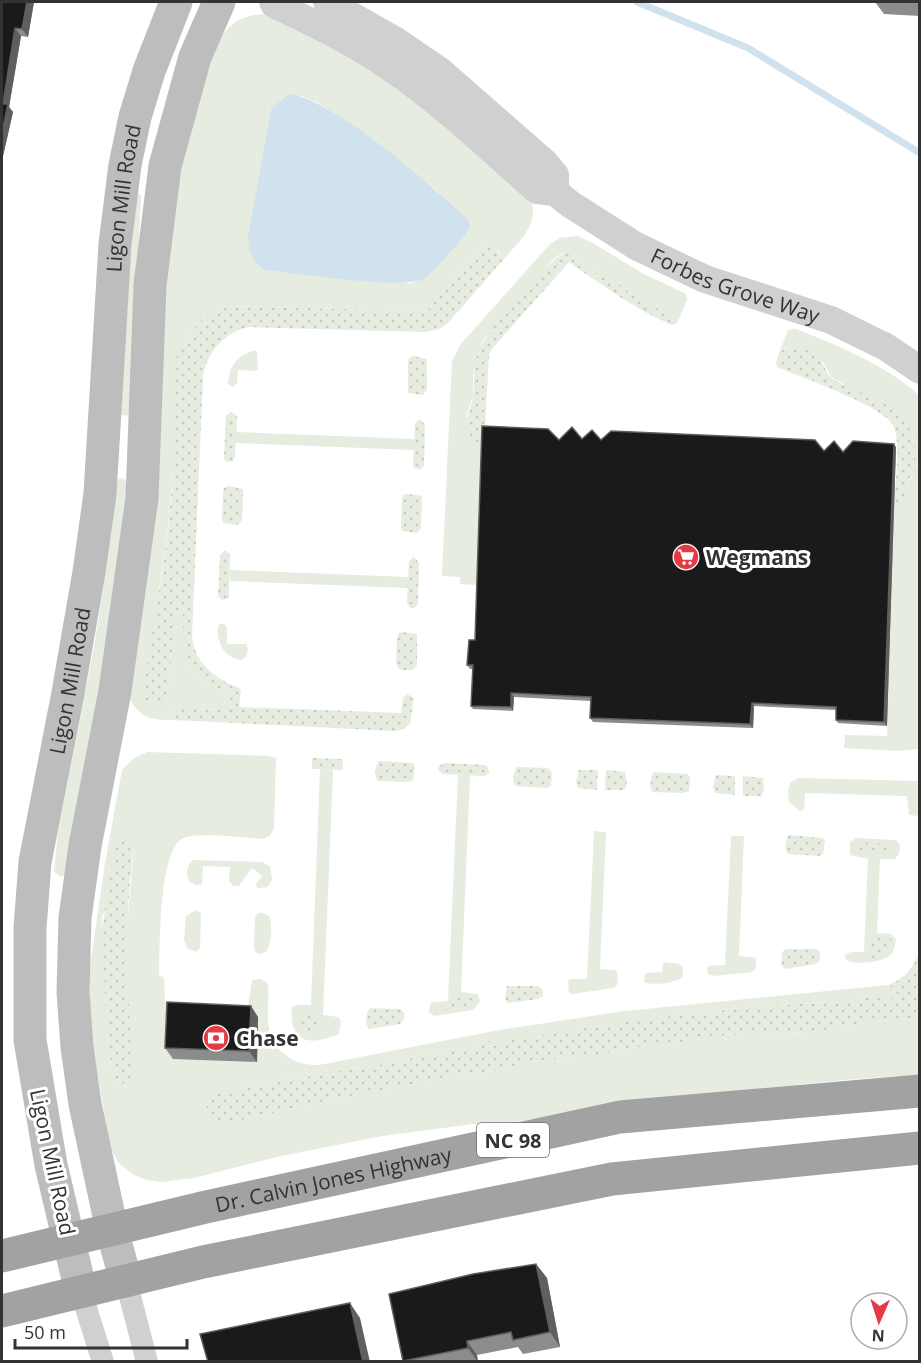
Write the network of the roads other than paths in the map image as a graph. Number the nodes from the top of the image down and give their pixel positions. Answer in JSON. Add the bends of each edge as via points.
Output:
{"nodes":[{"id":1,"x":176,"y":2,"type":"edge"},
{"id":2,"x":219,"y":2,"type":"edge"},
{"id":3,"x":273,"y":2,"type":"edge"},
{"id":4,"x":327,"y":2,"type":"edge"},
{"id":5,"x":555,"y":192,"type":"junction"},
{"id":6,"x":920,"y":370,"type":"edge"},
{"id":7,"x":920,"y":1091,"type":"edge"},
{"id":8,"x":920,"y":1148,"type":"edge"},
{"id":9,"x":112,"y":1230,"type":"junction"},
{"id":10,"x":69,"y":1240,"type":"junction"},
{"id":11,"x":2,"y":1256,"type":"edge"},
{"id":12,"x":126,"y":1281,"type":"junction"},
{"id":13,"x":81,"y":1292,"type":"junction"},
{"id":14,"x":2,"y":1311,"type":"edge"},
{"id":15,"x":103,"y":1362,"type":"edge"},
{"id":16,"x":147,"y":1362,"type":"edge"}],
"edges":[{"from":1,"to":10,"type":"main road","name":"Ligon Mill Road","via":[[149,71],[125,165],[115,244],[100,494],[33,883],[30,1040],[51,1165]]},
{"from":2,"to":9,"type":"main road","name":"Ligon Mill Road","via":[[195,57],[165,166],[150,285],[142,498],[75,918],[73,992],[77,1047]]},
{"from":3,"to":5,"type":"street","name":"Forbes Grove Way","via":[[333,32],[394,70],[537,190]]},
{"from":4,"to":5,"type":"street","via":[[440,71],[544,162],[555,175]]},
{"from":5,"to":6,"type":"street","name":"Forbes Grove Way","via":[[636,246],[705,279],[831,320],[886,347]]},
{"from":7,"to":9,"type":"highway","name":"Dr. Calvin Jones Highway","number":"NC 98","via":[[620,1117]]},
{"from":8,"to":12,"type":"highway","via":[[612,1179]]},
{"from":9,"to":10,"type":"highway","name":"Dr. Calvin Jones Highway","number":"NC 98"},
{"from":9,"to":12,"type":"main road","name":"Ligon Mill Road"},
{"from":10,"to":11,"type":"highway","name":"Dr. Calvin Jones Highway","number":"NC 98"},
{"from":10,"to":13,"type":"main road","name":"Ligon Mill Road"},
{"from":12,"to":13,"type":"highway"},
{"from":12,"to":16,"type":"street","name":"Ligon Mill Road"},
{"from":13,"to":14,"type":"highway"},
{"from":13,"to":15,"type":"street","name":"Ligon Mill Road"}]}
